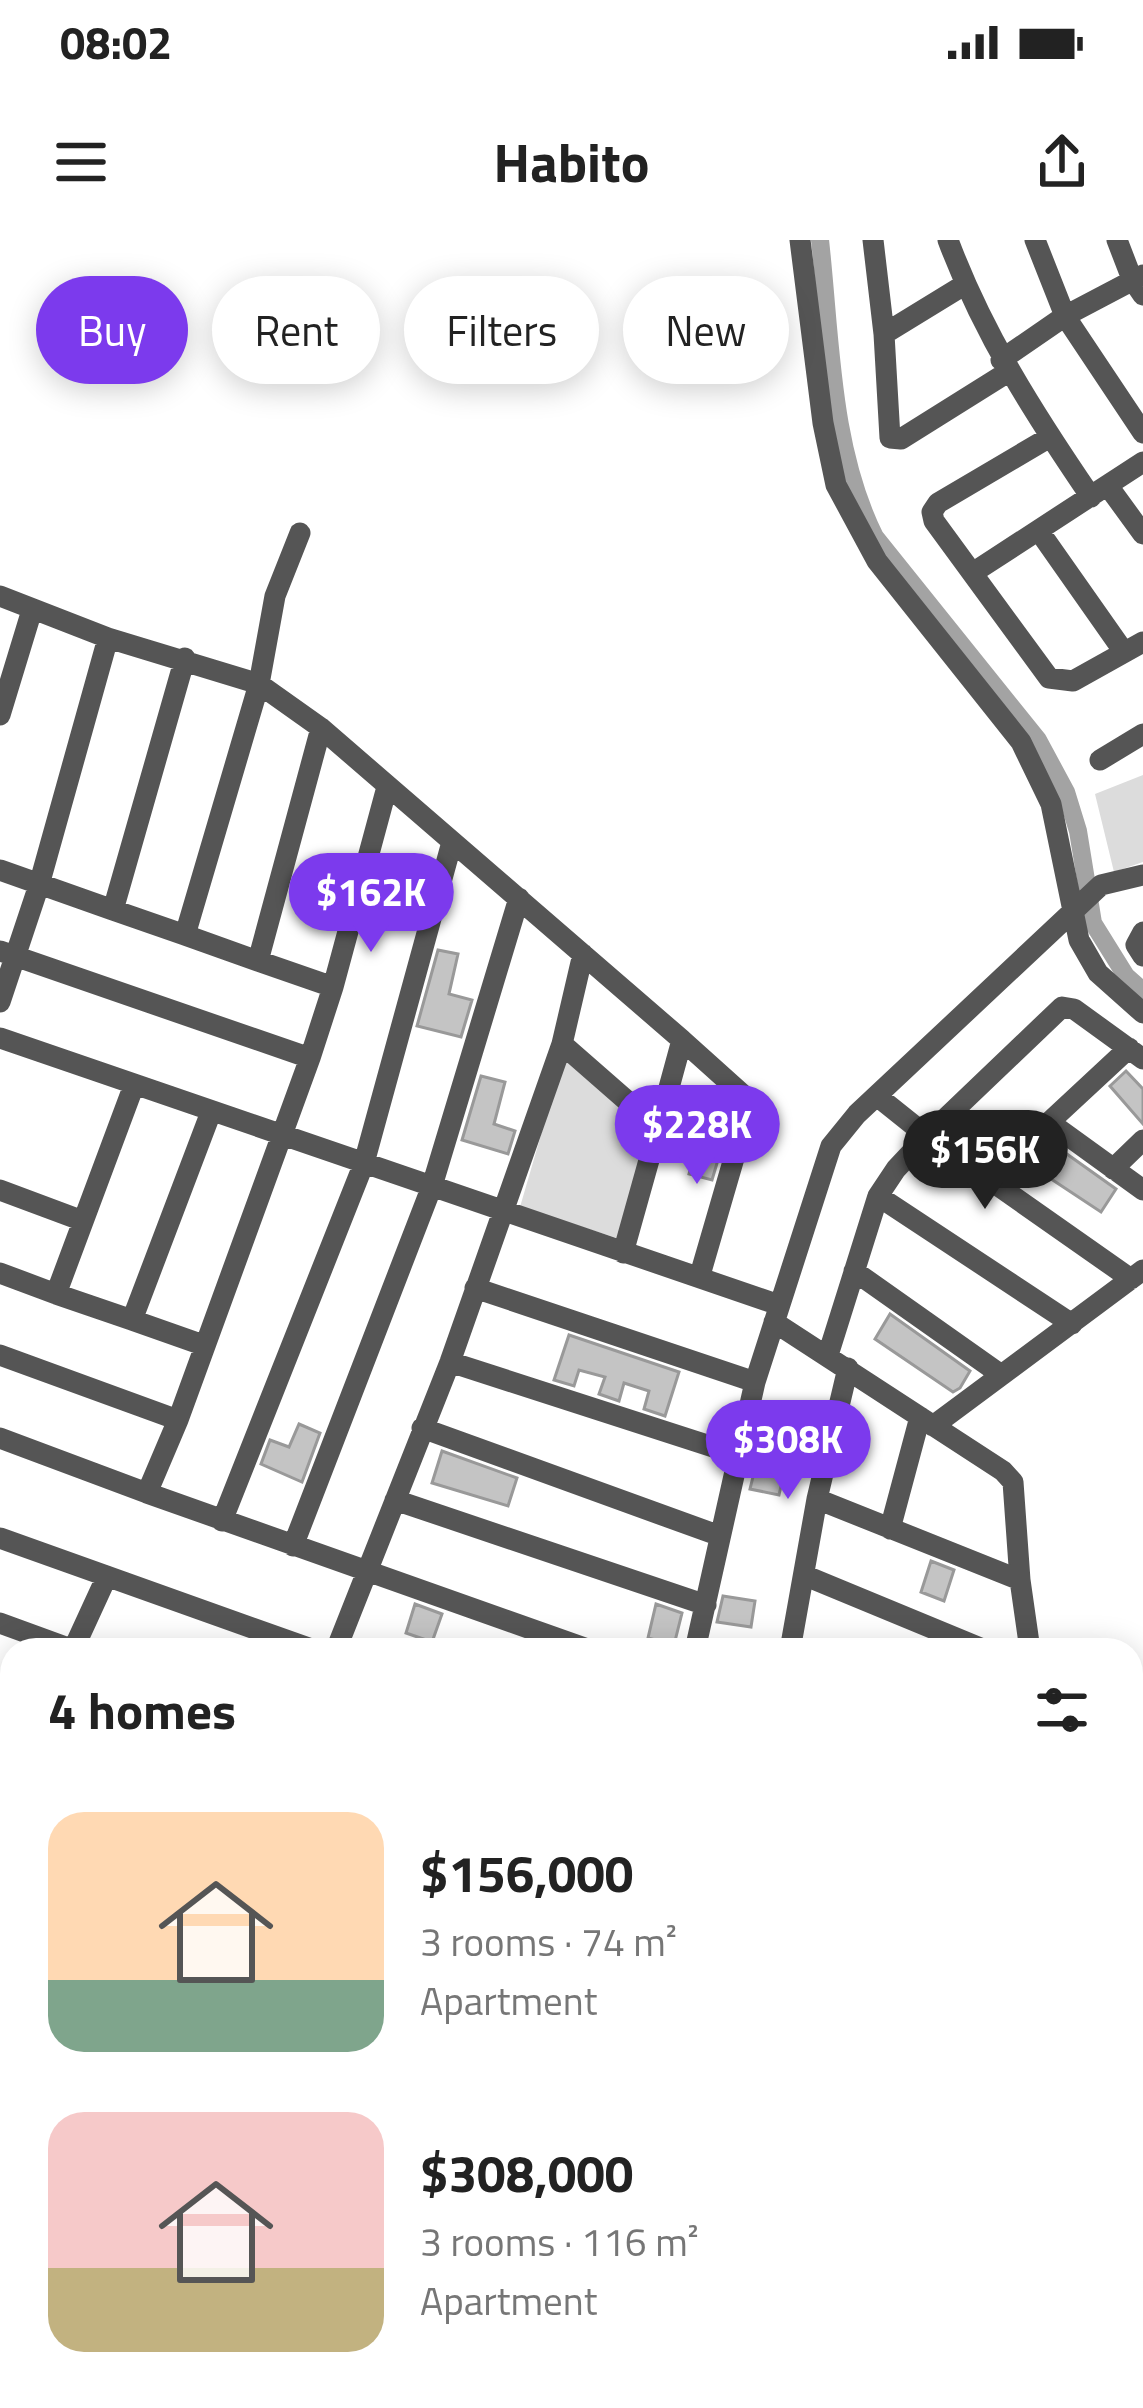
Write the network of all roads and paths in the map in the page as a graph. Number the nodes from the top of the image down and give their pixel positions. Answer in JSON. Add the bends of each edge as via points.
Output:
{"nodes":[{"id":1,"x":800,"y":240,"type":"edge"},
{"id":2,"x":874,"y":240,"type":"edge"},
{"id":3,"x":948,"y":240,"type":"edge"},
{"id":4,"x":1035,"y":240,"type":"edge"},
{"id":5,"x":1118,"y":240,"type":"edge"},
{"id":6,"x":1139,"y":283,"type":"edge"},
{"id":7,"x":964,"y":285,"type":"junction"},
{"id":8,"x":1066,"y":316,"type":"junction"},
{"id":9,"x":884,"y":334,"type":"junction"},
{"id":10,"x":1004,"y":366,"type":"junction"},
{"id":11,"x":1143,"y":434,"type":"edge"},
{"id":12,"x":1050,"y":437,"type":"junction"},
{"id":13,"x":1143,"y":462,"type":"edge"},
{"id":14,"x":1100,"y":492,"type":"junction"},
{"id":15,"x":1039,"y":531,"type":"junction"},
{"id":16,"x":300,"y":533,"type":"dead end"},
{"id":17,"x":1143,"y":534,"type":"edge"},
{"id":18,"x":974,"y":572,"type":"junction"},
{"id":19,"x":0,"y":596,"type":"edge"},
{"id":20,"x":32,"y":610,"type":"junction"},
{"id":21,"x":108,"y":638,"type":"junction"},
{"id":22,"x":1134,"y":647,"type":"edge"},
{"id":23,"x":184,"y":658,"type":"junction"},
{"id":24,"x":259,"y":683,"type":"junction"},
{"id":25,"x":0,"y":715,"type":"edge"},
{"id":26,"x":321,"y":728,"type":"junction"},
{"id":27,"x":1143,"y":734,"type":"edge"},
{"id":28,"x":1100,"y":760,"type":"dead end"},
{"id":29,"x":387,"y":787,"type":"junction"},
{"id":30,"x":452,"y":842,"type":"junction"},
{"id":31,"x":0,"y":870,"type":"edge"},
{"id":32,"x":1143,"y":875,"type":"edge"},
{"id":33,"x":39,"y":885,"type":"junction"},
{"id":34,"x":520,"y":898,"type":"junction"},
{"id":35,"x":112,"y":910,"type":"junction"},
{"id":36,"x":1074,"y":911,"type":"junction"},
{"id":37,"x":1143,"y":932,"type":"edge"},
{"id":38,"x":185,"y":935,"type":"junction"},
{"id":39,"x":7,"y":954,"type":"edge"},
{"id":40,"x":583,"y":954,"type":"junction"},
{"id":41,"x":1143,"y":956,"type":"edge"},
{"id":42,"x":258,"y":961,"type":"junction"},
{"id":43,"x":333,"y":987,"type":"junction"},
{"id":44,"x":0,"y":1002,"type":"edge"},
{"id":45,"x":1143,"y":1013,"type":"edge"},
{"id":46,"x":0,"y":1038,"type":"edge"},
{"id":47,"x":682,"y":1040,"type":"junction"},
{"id":48,"x":562,"y":1044,"type":"junction"},
{"id":49,"x":1136,"y":1053,"type":"edge"},
{"id":50,"x":310,"y":1058,"type":"junction"},
{"id":51,"x":134,"y":1085,"type":"junction"},
{"id":52,"x":877,"y":1096,"type":"junction"},
{"id":53,"x":211,"y":1112,"type":"junction"},
{"id":54,"x":1049,"y":1122,"type":"junction"},
{"id":55,"x":658,"y":1128,"type":"junction"},
{"id":56,"x":927,"y":1136,"type":"junction"},
{"id":57,"x":284,"y":1137,"type":"junction"},
{"id":58,"x":1143,"y":1140,"type":"edge"},
{"id":59,"x":364,"y":1163,"type":"junction"},
{"id":60,"x":1113,"y":1168,"type":"junction"},
{"id":61,"x":988,"y":1180,"type":"junction"},
{"id":62,"x":432,"y":1186,"type":"junction"},
{"id":63,"x":0,"y":1190,"type":"edge"},
{"id":64,"x":1143,"y":1190,"type":"edge"},
{"id":65,"x":878,"y":1196,"type":"junction"},
{"id":66,"x":503,"y":1211,"type":"junction"},
{"id":67,"x":83,"y":1221,"type":"junction"},
{"id":68,"x":623,"y":1253,"type":"junction"},
{"id":69,"x":854,"y":1271,"type":"junction"},
{"id":70,"x":0,"y":1273,"type":"edge"},
{"id":71,"x":1137,"y":1274,"type":"edge"},
{"id":72,"x":700,"y":1275,"type":"junction"},
{"id":73,"x":476,"y":1288,"type":"junction"},
{"id":74,"x":56,"y":1294,"type":"junction"},
{"id":75,"x":776,"y":1314,"type":"junction"},
{"id":76,"x":132,"y":1320,"type":"junction"},
{"id":77,"x":1072,"y":1324,"type":"junction"},
{"id":78,"x":203,"y":1345,"type":"junction"},
{"id":79,"x":0,"y":1355,"type":"edge"},
{"id":80,"x":828,"y":1355,"type":"junction"},
{"id":81,"x":450,"y":1362,"type":"junction"},
{"id":82,"x":848,"y":1368,"type":"junction"},
{"id":83,"x":1000,"y":1374,"type":"junction"},
{"id":84,"x":755,"y":1382,"type":"junction"},
{"id":85,"x":178,"y":1420,"type":"junction"},
{"id":86,"x":926,"y":1421,"type":"junction"},
{"id":87,"x":422,"y":1428,"type":"junction"},
{"id":88,"x":0,"y":1438,"type":"edge"},
{"id":89,"x":738,"y":1455,"type":"junction"},
{"id":90,"x":147,"y":1492,"type":"junction"},
{"id":91,"x":817,"y":1499,"type":"junction"},
{"id":92,"x":395,"y":1500,"type":"junction"},
{"id":93,"x":222,"y":1521,"type":"junction"},
{"id":94,"x":890,"y":1529,"type":"junction"},
{"id":95,"x":720,"y":1536,"type":"junction"},
{"id":96,"x":0,"y":1538,"type":"edge"},
{"id":97,"x":293,"y":1546,"type":"junction"},
{"id":98,"x":368,"y":1574,"type":"junction"},
{"id":99,"x":106,"y":1576,"type":"junction"},
{"id":100,"x":806,"y":1576,"type":"junction"},
{"id":101,"x":1020,"y":1580,"type":"junction"},
{"id":102,"x":706,"y":1604,"type":"junction"},
{"id":103,"x":0,"y":1623,"type":"edge"},
{"id":104,"x":41,"y":1638,"type":"edge"},
{"id":105,"x":79,"y":1638,"type":"edge"},
{"id":106,"x":280,"y":1638,"type":"edge"},
{"id":107,"x":340,"y":1638,"type":"edge"},
{"id":108,"x":555,"y":1638,"type":"edge"},
{"id":109,"x":698,"y":1638,"type":"edge"},
{"id":110,"x":793,"y":1638,"type":"edge"},
{"id":111,"x":956,"y":1638,"type":"edge"},
{"id":112,"x":1028,"y":1638,"type":"edge"}],
"edges":[{"from":1,"to":36,"type":"street","via":[[836,485],[877,561],[1021,742],[1051,804]]},
{"from":2,"to":9,"type":"street"},
{"from":3,"to":7,"type":"street"},
{"from":4,"to":8,"type":"street"},
{"from":5,"to":6,"type":"street"},
{"from":6,"to":8,"type":"street"},
{"from":7,"to":9,"type":"street"},
{"from":7,"to":10,"type":"street"},
{"from":8,"to":10,"type":"street"},
{"from":8,"to":11,"type":"street"},
{"from":9,"to":10,"type":"street","via":[[894,441]]},
{"from":10,"to":12,"type":"street"},
{"from":12,"to":14,"type":"street"},
{"from":12,"to":18,"type":"street","via":[[935,506],[934,521]]},
{"from":13,"to":14,"type":"street"},
{"from":14,"to":15,"type":"street"},
{"from":14,"to":17,"type":"street"},
{"from":15,"to":18,"type":"street"},
{"from":15,"to":22,"type":"street"},
{"from":16,"to":24,"type":"street","via":[[275,596]]},
{"from":18,"to":22,"type":"street","via":[[1054,682],[1073,681]]},
{"from":19,"to":20,"type":"street"},
{"from":20,"to":21,"type":"street"},
{"from":20,"to":25,"type":"street"},
{"from":21,"to":23,"type":"street"},
{"from":21,"to":33,"type":"street"},
{"from":23,"to":24,"type":"street"},
{"from":23,"to":35,"type":"street"},
{"from":24,"to":26,"type":"street"},
{"from":24,"to":38,"type":"street"},
{"from":26,"to":29,"type":"street"},
{"from":26,"to":42,"type":"street"},
{"from":27,"to":28,"type":"street"},
{"from":29,"to":30,"type":"street"},
{"from":29,"to":43,"type":"street"},
{"from":30,"to":34,"type":"street"},
{"from":30,"to":59,"type":"street"},
{"from":31,"to":33,"type":"street"},
{"from":32,"to":36,"type":"street","via":[[1101,885]]},
{"from":33,"to":35,"type":"street"},
{"from":33,"to":39,"type":"street"},
{"from":34,"to":40,"type":"street"},
{"from":34,"to":62,"type":"street"},
{"from":35,"to":38,"type":"street"},
{"from":36,"to":45,"type":"street","via":[[1097,973]]},
{"from":36,"to":52,"type":"street"},
{"from":37,"to":41,"type":"street","via":[[1136,945]]},
{"from":38,"to":42,"type":"street"},
{"from":39,"to":44,"type":"street"},
{"from":39,"to":50,"type":"street"},
{"from":40,"to":47,"type":"street"},
{"from":40,"to":48,"type":"street"},
{"from":42,"to":43,"type":"street"},
{"from":43,"to":50,"type":"street"},
{"from":46,"to":51,"type":"street"},
{"from":47,"to":55,"type":"street"},
{"from":47,"to":72,"type":"street","via":[[741,1093],[748,1110]]},
{"from":48,"to":55,"type":"street"},
{"from":48,"to":66,"type":"street"},
{"from":49,"to":54,"type":"street"},
{"from":49,"to":56,"type":"street","via":[[1062,1007]]},
{"from":50,"to":57,"type":"street"},
{"from":51,"to":53,"type":"street"},
{"from":51,"to":67,"type":"street"},
{"from":52,"to":56,"type":"street"},
{"from":52,"to":75,"type":"street","via":[[832,1146]]},
{"from":53,"to":57,"type":"street"},
{"from":53,"to":76,"type":"street"},
{"from":54,"to":60,"type":"street"},
{"from":54,"to":61,"type":"street"},
{"from":55,"to":68,"type":"street"},
{"from":56,"to":61,"type":"street"},
{"from":56,"to":65,"type":"street"},
{"from":57,"to":59,"type":"street"},
{"from":57,"to":78,"type":"street"},
{"from":58,"to":60,"type":"street"},
{"from":59,"to":62,"type":"street"},
{"from":59,"to":93,"type":"street"},
{"from":60,"to":64,"type":"street"},
{"from":61,"to":71,"type":"street"},
{"from":62,"to":66,"type":"street"},
{"from":62,"to":97,"type":"street"},
{"from":63,"to":67,"type":"street"},
{"from":65,"to":69,"type":"street"},
{"from":65,"to":77,"type":"street"},
{"from":66,"to":68,"type":"street"},
{"from":66,"to":73,"type":"street"},
{"from":67,"to":74,"type":"street"},
{"from":68,"to":72,"type":"street"},
{"from":69,"to":80,"type":"street"},
{"from":69,"to":83,"type":"street"},
{"from":70,"to":74,"type":"street"},
{"from":71,"to":77,"type":"street"},
{"from":72,"to":75,"type":"street"},
{"from":73,"to":81,"type":"street"},
{"from":73,"to":84,"type":"street"},
{"from":74,"to":76,"type":"street"},
{"from":75,"to":80,"type":"street"},
{"from":75,"to":84,"type":"street"},
{"from":76,"to":78,"type":"street"},
{"from":77,"to":83,"type":"street"},
{"from":78,"to":85,"type":"street"},
{"from":79,"to":85,"type":"street"},
{"from":80,"to":82,"type":"street"},
{"from":81,"to":87,"type":"street"},
{"from":81,"to":89,"type":"street"},
{"from":82,"to":86,"type":"street"},
{"from":82,"to":91,"type":"street"},
{"from":83,"to":86,"type":"street"},
{"from":84,"to":89,"type":"street"},
{"from":85,"to":90,"type":"street"},
{"from":86,"to":94,"type":"street"},
{"from":86,"to":101,"type":"street","via":[[1013,1482]]},
{"from":87,"to":92,"type":"street"},
{"from":87,"to":95,"type":"street"},
{"from":88,"to":90,"type":"street"},
{"from":89,"to":95,"type":"street"},
{"from":90,"to":93,"type":"street"},
{"from":91,"to":94,"type":"street"},
{"from":91,"to":100,"type":"street"},
{"from":92,"to":98,"type":"street"},
{"from":92,"to":102,"type":"street"},
{"from":93,"to":97,"type":"street"},
{"from":94,"to":101,"type":"street"},
{"from":95,"to":102,"type":"street"},
{"from":96,"to":99,"type":"street"},
{"from":97,"to":98,"type":"street"},
{"from":98,"to":107,"type":"street"},
{"from":98,"to":108,"type":"street"},
{"from":99,"to":105,"type":"street"},
{"from":99,"to":106,"type":"street"},
{"from":100,"to":110,"type":"street"},
{"from":100,"to":111,"type":"street"},
{"from":101,"to":112,"type":"street"},
{"from":102,"to":109,"type":"street"},
{"from":103,"to":104,"type":"street"}]}
